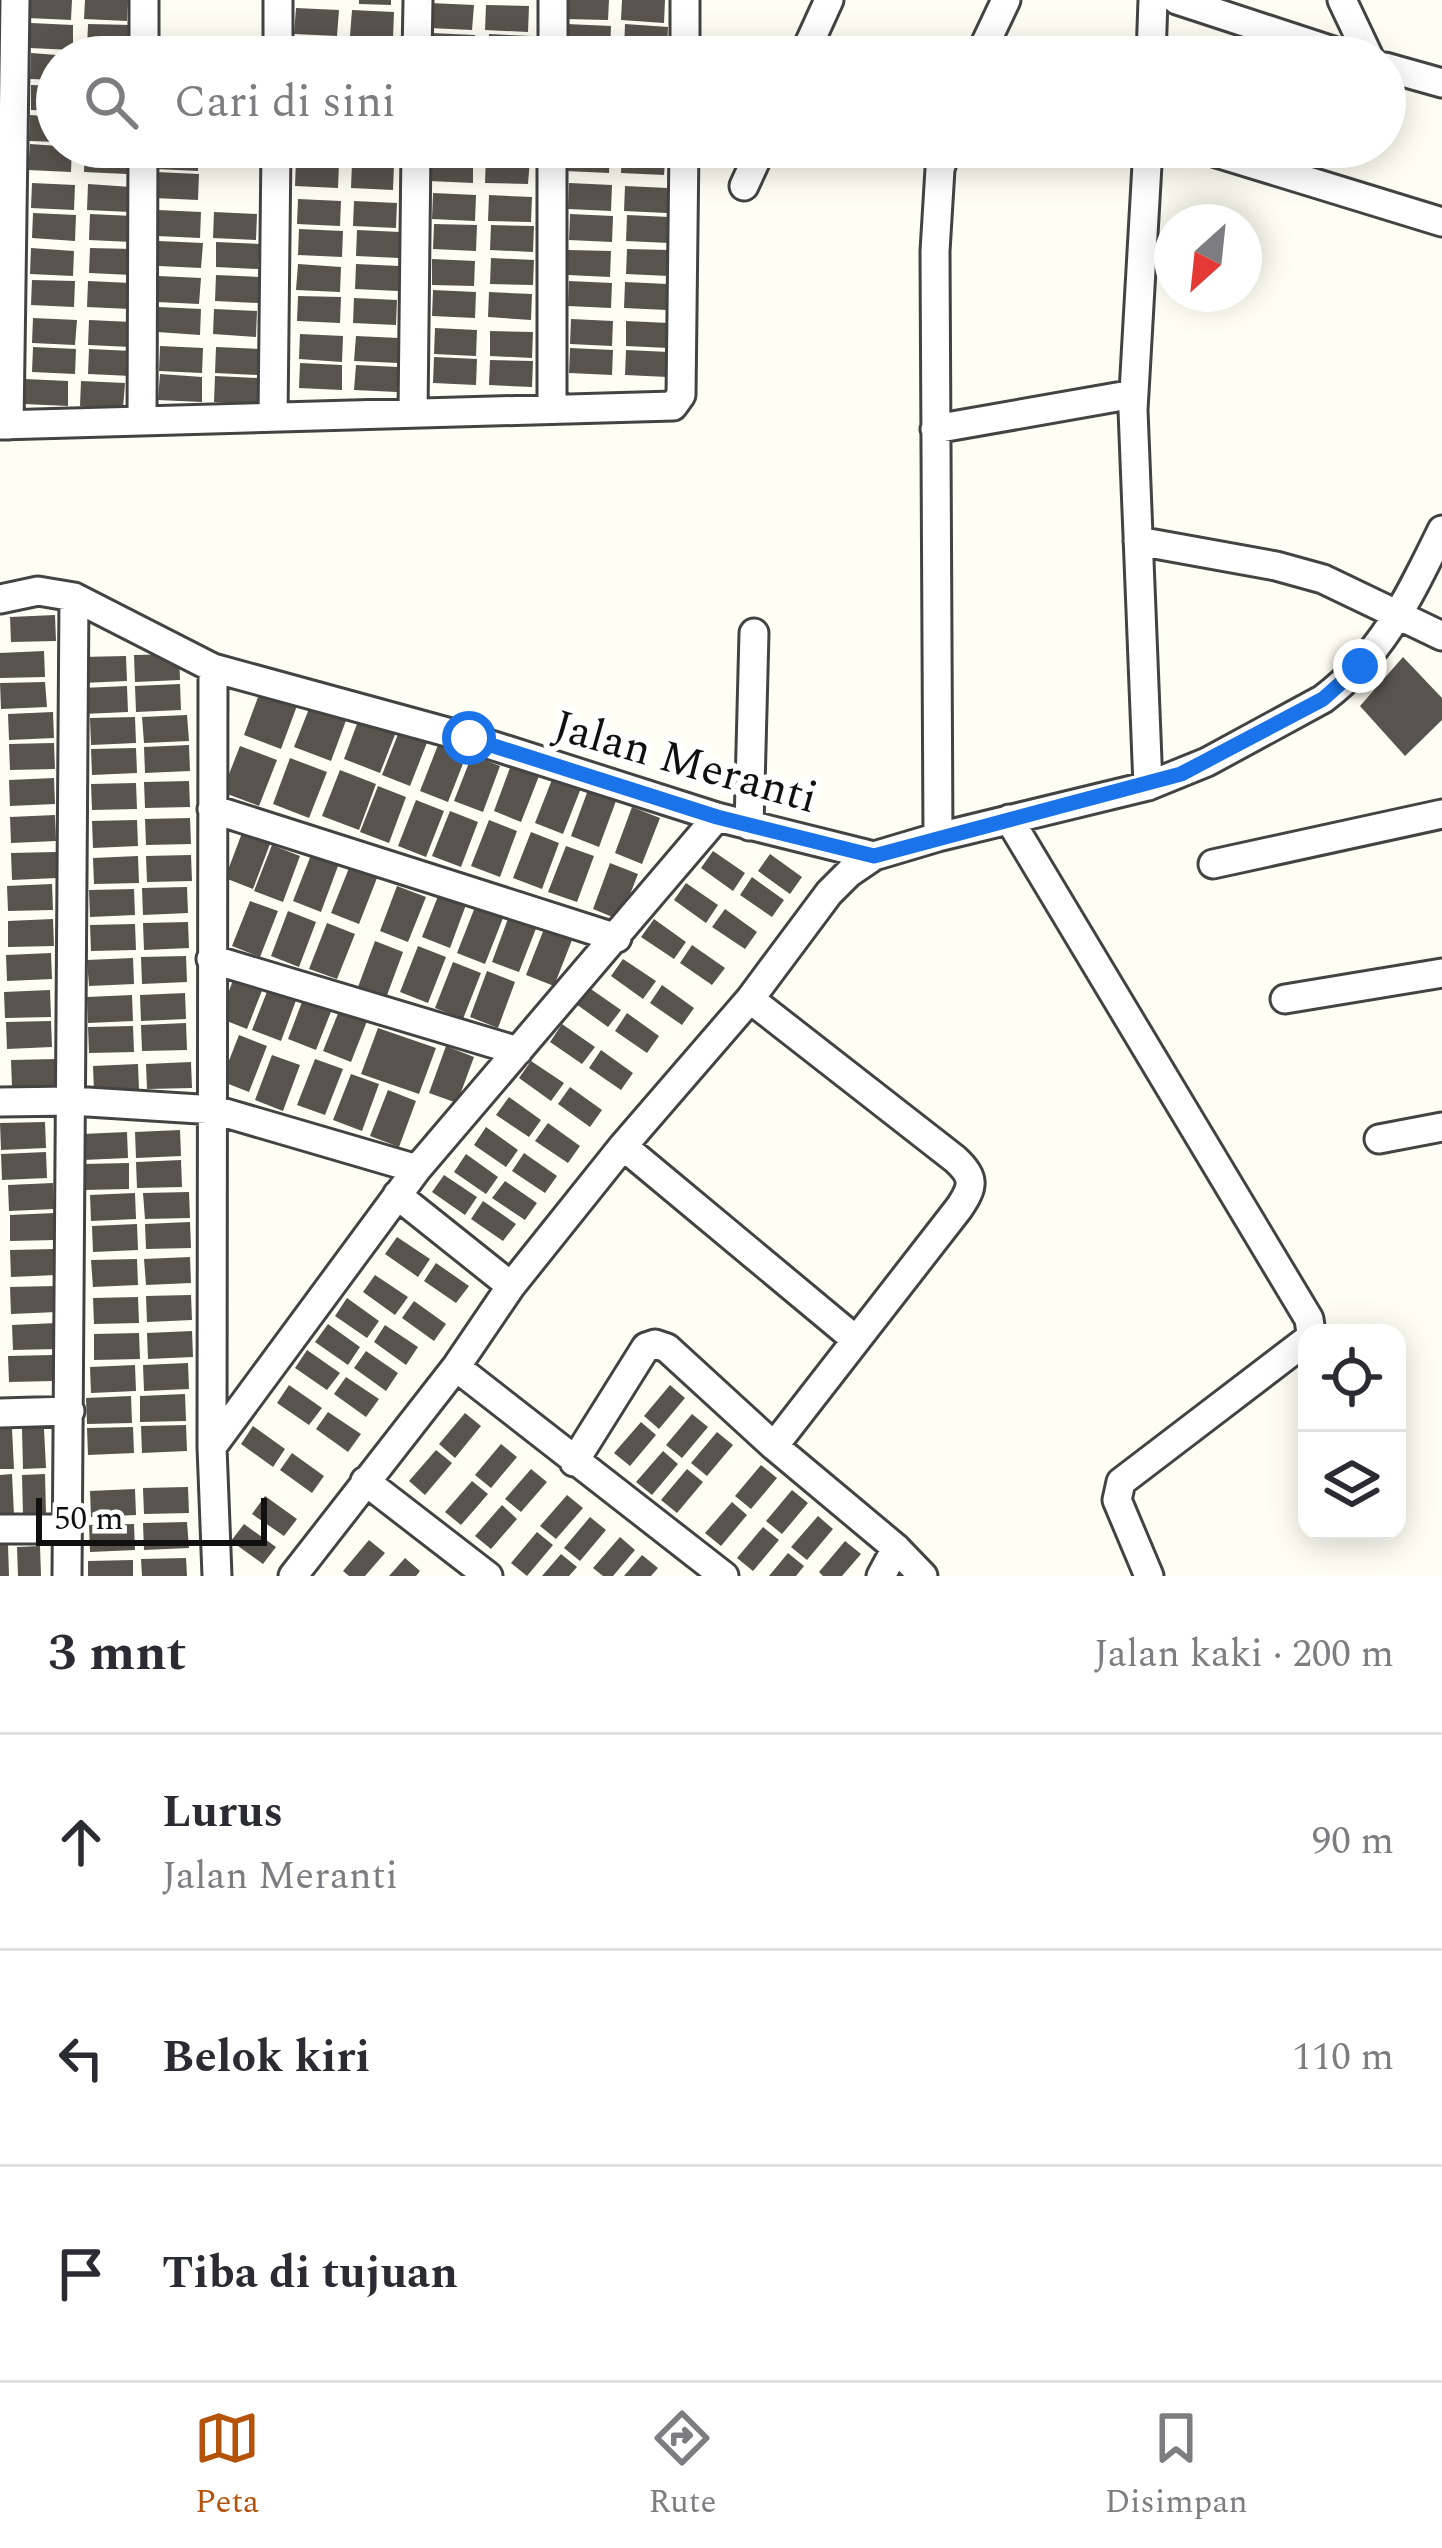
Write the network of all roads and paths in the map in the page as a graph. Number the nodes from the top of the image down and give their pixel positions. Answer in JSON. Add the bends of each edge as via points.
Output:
{"nodes":[{"id":1,"x":15,"y":0,"type":"edge"},
{"id":2,"x":144,"y":0,"type":"edge"},
{"id":3,"x":278,"y":0,"type":"edge"},
{"id":4,"x":418,"y":0,"type":"edge"},
{"id":5,"x":553,"y":0,"type":"edge"},
{"id":6,"x":685,"y":0,"type":"edge"},
{"id":7,"x":829,"y":0,"type":"edge"},
{"id":8,"x":1006,"y":0,"type":"edge"},
{"id":9,"x":1153,"y":0,"type":"edge"},
{"id":10,"x":1178,"y":0,"type":"edge"},
{"id":11,"x":1344,"y":1,"type":"edge"},
{"id":12,"x":1236,"y":10,"type":"edge"},
{"id":13,"x":144,"y":36,"type":"edge"},
{"id":14,"x":278,"y":36,"type":"edge"},
{"id":15,"x":417,"y":36,"type":"edge"},
{"id":16,"x":553,"y":36,"type":"edge"},
{"id":17,"x":685,"y":36,"type":"edge"},
{"id":18,"x":813,"y":36,"type":"edge"},
{"id":19,"x":989,"y":36,"type":"edge"},
{"id":20,"x":1152,"y":36,"type":"edge"},
{"id":21,"x":1300,"y":36,"type":"edge"},
{"id":22,"x":1360,"y":36,"type":"edge"},
{"id":23,"x":1406,"y":73,"type":"edge"},
{"id":24,"x":1442,"y":83,"type":"edge"},
{"id":25,"x":143,"y":168,"type":"edge"},
{"id":26,"x":276,"y":168,"type":"edge"},
{"id":27,"x":416,"y":168,"type":"edge"},
{"id":28,"x":552,"y":168,"type":"edge"},
{"id":29,"x":684,"y":168,"type":"edge"},
{"id":30,"x":752,"y":168,"type":"edge"},
{"id":31,"x":943,"y":168,"type":"edge"},
{"id":32,"x":1147,"y":168,"type":"edge"},
{"id":33,"x":1266,"y":168,"type":"edge"},
{"id":34,"x":744,"y":186,"type":"dead end"},
{"id":35,"x":1442,"y":222,"type":"edge"},
{"id":36,"x":1134,"y":394,"type":"junction"},
{"id":37,"x":552,"y":409,"type":"junction"},
{"id":38,"x":413,"y":413,"type":"junction"},
{"id":39,"x":273,"y":417,"type":"junction"},
{"id":40,"x":142,"y":421,"type":"junction"},
{"id":41,"x":4,"y":425,"type":"edge"},
{"id":42,"x":935,"y":429,"type":"junction"},
{"id":43,"x":1442,"y":530,"type":"edge"},
{"id":44,"x":1138,"y":541,"type":"junction"},
{"id":45,"x":74,"y":597,"type":"junction"},
{"id":46,"x":0,"y":599,"type":"edge"},
{"id":47,"x":1399,"y":617,"type":"junction"},
{"id":48,"x":754,"y":633,"type":"dead end"},
{"id":49,"x":1442,"y":636,"type":"edge"},
{"id":50,"x":213,"y":668,"type":"junction"},
{"id":51,"x":1148,"y":786,"type":"junction"},
{"id":52,"x":212,"y":809,"type":"junction"},
{"id":53,"x":1442,"y":814,"type":"edge"},
{"id":54,"x":717,"y":817,"type":"junction"},
{"id":55,"x":1009,"y":819,"type":"junction"},
{"id":56,"x":749,"y":826,"type":"junction"},
{"id":57,"x":938,"y":836,"type":"junction"},
{"id":58,"x":874,"y":856,"type":"junction"},
{"id":59,"x":1213,"y":864,"type":"dead end"},
{"id":60,"x":617,"y":938,"type":"junction"},
{"id":61,"x":211,"y":959,"type":"junction"},
{"id":62,"x":1442,"y":974,"type":"edge"},
{"id":63,"x":750,"y":999,"type":"junction"},
{"id":64,"x":1285,"y":999,"type":"dead end"},
{"id":65,"x":518,"y":1051,"type":"junction"},
{"id":66,"x":72,"y":1101,"type":"junction"},
{"id":67,"x":0,"y":1102,"type":"edge"},
{"id":68,"x":215,"y":1110,"type":"junction"},
{"id":69,"x":1442,"y":1127,"type":"edge"},
{"id":70,"x":1379,"y":1139,"type":"dead end"},
{"id":71,"x":623,"y":1146,"type":"junction"},
{"id":72,"x":417,"y":1169,"type":"junction"},
{"id":73,"x":397,"y":1195,"type":"junction"},
{"id":74,"x":511,"y":1286,"type":"junction"},
{"id":75,"x":1309,"y":1324,"type":"edge"},
{"id":76,"x":856,"y":1340,"type":"junction"},
{"id":77,"x":1298,"y":1345,"type":"edge"},
{"id":78,"x":456,"y":1367,"type":"junction"},
{"id":79,"x":70,"y":1411,"type":"junction"},
{"id":80,"x":0,"y":1413,"type":"edge"},
{"id":81,"x":774,"y":1446,"type":"junction"},
{"id":82,"x":212,"y":1447,"type":"junction"},
{"id":83,"x":574,"y":1462,"type":"junction"},
{"id":84,"x":365,"y":1481,"type":"junction"},
{"id":85,"x":0,"y":1529,"type":"edge"},
{"id":86,"x":67,"y":1529,"type":"junction"},
{"id":87,"x":896,"y":1548,"type":"junction"},
{"id":88,"x":67,"y":1576,"type":"edge"},
{"id":89,"x":218,"y":1576,"type":"edge"},
{"id":90,"x":293,"y":1576,"type":"edge"},
{"id":91,"x":488,"y":1576,"type":"edge"},
{"id":92,"x":724,"y":1576,"type":"edge"},
{"id":93,"x":880,"y":1576,"type":"edge"},
{"id":94,"x":922,"y":1576,"type":"edge"},
{"id":95,"x":1149,"y":1576,"type":"edge"}],
"edges":[{"from":1,"to":41,"type":"street"},
{"from":2,"to":13,"type":"street"},
{"from":3,"to":14,"type":"street"},
{"from":4,"to":15,"type":"street"},
{"from":5,"to":16,"type":"street"},
{"from":6,"to":17,"type":"street"},
{"from":7,"to":18,"type":"street"},
{"from":8,"to":19,"type":"street"},
{"from":9,"to":20,"type":"street"},
{"from":10,"to":12,"type":"street"},
{"from":11,"to":22,"type":"street"},
{"from":12,"to":21,"type":"street"},
{"from":23,"to":24,"type":"street"},
{"from":25,"to":40,"type":"street"},
{"from":26,"to":39,"type":"street"},
{"from":27,"to":38,"type":"street"},
{"from":28,"to":37,"type":"street"},
{"from":29,"to":37,"type":"street","via":[[679,402]]},
{"from":30,"to":34,"type":"street"},
{"from":31,"to":42,"type":"street"},
{"from":32,"to":36,"type":"street"},
{"from":33,"to":35,"type":"street"},
{"from":36,"to":42,"type":"street"},
{"from":36,"to":44,"type":"street"},
{"from":37,"to":38,"type":"street"},
{"from":38,"to":39,"type":"street"},
{"from":39,"to":40,"type":"street"},
{"from":40,"to":41,"type":"street"},
{"from":42,"to":57,"type":"street"},
{"from":43,"to":47,"type":"street"},
{"from":44,"to":47,"type":"street","via":[[1292,570]]},
{"from":44,"to":51,"type":"street"},
{"from":45,"to":46,"type":"street","name":"Jalan Meranti","via":[[38,591]]},
{"from":45,"to":50,"type":"street","name":"Jalan Meranti"},
{"from":45,"to":66,"type":"street"},
{"from":47,"to":49,"type":"street"},
{"from":47,"to":51,"type":"street","via":[[1323,699]]},
{"from":48,"to":56,"type":"street"},
{"from":50,"to":52,"type":"street"},
{"from":50,"to":54,"type":"street","name":"Jalan Meranti"},
{"from":51,"to":55,"type":"street"},
{"from":52,"to":60,"type":"street"},
{"from":52,"to":61,"type":"street"},
{"from":53,"to":59,"type":"street"},
{"from":54,"to":56,"type":"street","name":"Jalan Meranti"},
{"from":54,"to":60,"type":"street"},
{"from":55,"to":57,"type":"street"},
{"from":55,"to":75,"type":"street"},
{"from":56,"to":58,"type":"street","name":"Jalan Meranti"},
{"from":57,"to":58,"type":"street"},
{"from":58,"to":63,"type":"street","via":[[829,892]]},
{"from":60,"to":65,"type":"street"},
{"from":61,"to":65,"type":"street"},
{"from":61,"to":68,"type":"street"},
{"from":62,"to":64,"type":"street"},
{"from":63,"to":71,"type":"street"},
{"from":63,"to":76,"type":"street","via":[[972,1176],[959,1208]]},
{"from":65,"to":72,"type":"street"},
{"from":66,"to":67,"type":"street"},
{"from":66,"to":68,"type":"street"},
{"from":66,"to":79,"type":"street"},
{"from":68,"to":72,"type":"street"},
{"from":68,"to":82,"type":"street"},
{"from":69,"to":70,"type":"street"},
{"from":71,"to":74,"type":"street"},
{"from":71,"to":76,"type":"street"},
{"from":72,"to":73,"type":"street"},
{"from":73,"to":74,"type":"street"},
{"from":73,"to":82,"type":"street"},
{"from":74,"to":78,"type":"street"},
{"from":76,"to":81,"type":"street"},
{"from":77,"to":95,"type":"street","via":[[1121,1482],[1117,1500]]},
{"from":78,"to":83,"type":"street"},
{"from":78,"to":84,"type":"street"},
{"from":79,"to":80,"type":"street"},
{"from":79,"to":86,"type":"street"},
{"from":81,"to":83,"type":"street","via":[[656,1344],[646,1347]]},
{"from":81,"to":87,"type":"street"},
{"from":82,"to":89,"type":"street"},
{"from":83,"to":92,"type":"street"},
{"from":84,"to":90,"type":"street"},
{"from":84,"to":91,"type":"street"},
{"from":85,"to":86,"type":"street"},
{"from":86,"to":88,"type":"street"},
{"from":87,"to":93,"type":"street"},
{"from":87,"to":94,"type":"street"}]}
